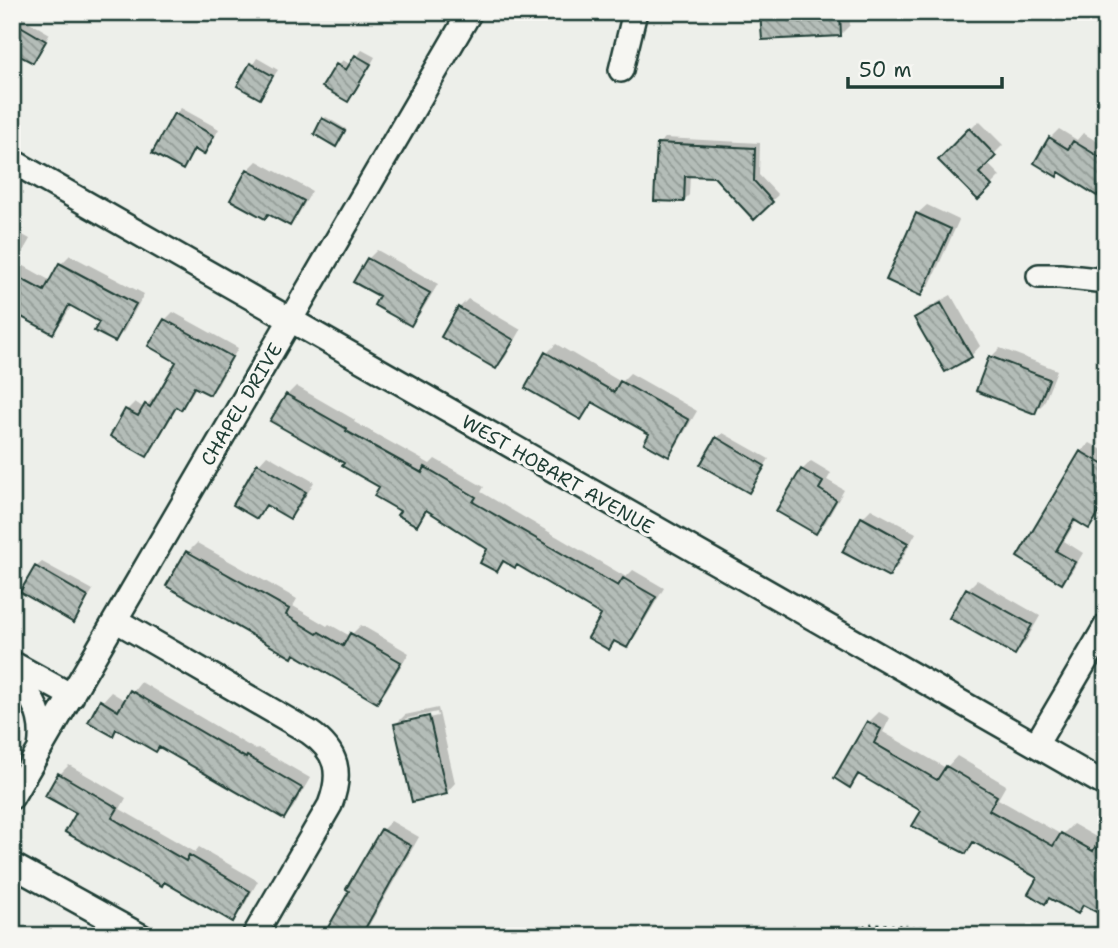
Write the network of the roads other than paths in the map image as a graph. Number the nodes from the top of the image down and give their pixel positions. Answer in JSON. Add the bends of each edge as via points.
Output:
{"nodes":[{"id":1,"x":470,"y":12,"type":"edge"},
{"id":2,"x":635,"y":12,"type":"edge"},
{"id":3,"x":621,"y":70,"type":"dead end"},
{"id":4,"x":12,"y":161,"type":"edge"},
{"id":5,"x":1039,"y":276,"type":"dead end"},
{"id":6,"x":1106,"y":281,"type":"edge"},
{"id":7,"x":291,"y":320,"type":"junction"},
{"id":8,"x":117,"y":621,"type":"junction"},
{"id":9,"x":1106,"y":626,"type":"edge"},
{"id":10,"x":12,"y":663,"type":"edge"},
{"id":11,"x":12,"y":677,"type":"edge"},
{"id":12,"x":72,"y":696,"type":"junction"},
{"id":13,"x":1036,"y":745,"type":"junction"},
{"id":14,"x":39,"y":751,"type":"junction"},
{"id":15,"x":1106,"y":785,"type":"edge"},
{"id":16,"x":12,"y":797,"type":"edge"},
{"id":17,"x":12,"y":865,"type":"edge"},
{"id":18,"x":141,"y":936,"type":"edge"},
{"id":19,"x":254,"y":936,"type":"edge"}],
"edges":[{"from":1,"to":7,"type":"street","name":"CHAPEL DRIVE"},
{"from":2,"to":3,"type":"street"},
{"from":4,"to":7,"type":"street","name":"WEST HOBART AVENUE"},
{"from":5,"to":6,"type":"street"},
{"from":7,"to":8,"type":"street","name":"CHAPEL DRIVE"},
{"from":7,"to":13,"type":"street","name":"WEST HOBART AVENUE"},
{"from":8,"to":12,"type":"street","name":"CHAPEL DRIVE"},
{"from":8,"to":19,"type":"street","via":[[310,732],[325,743],[334,761],[337,776],[330,805]]},
{"from":9,"to":13,"type":"street"},
{"from":10,"to":12,"type":"street"},
{"from":11,"to":14,"type":"street","via":[[36,704],[42,729]]},
{"from":12,"to":14,"type":"street","name":"CHAPEL DRIVE"},
{"from":13,"to":15,"type":"street","name":"WEST HOBART AVENUE"},
{"from":14,"to":16,"type":"street","name":"CHAPEL DRIVE"},
{"from":17,"to":18,"type":"street"}]}
